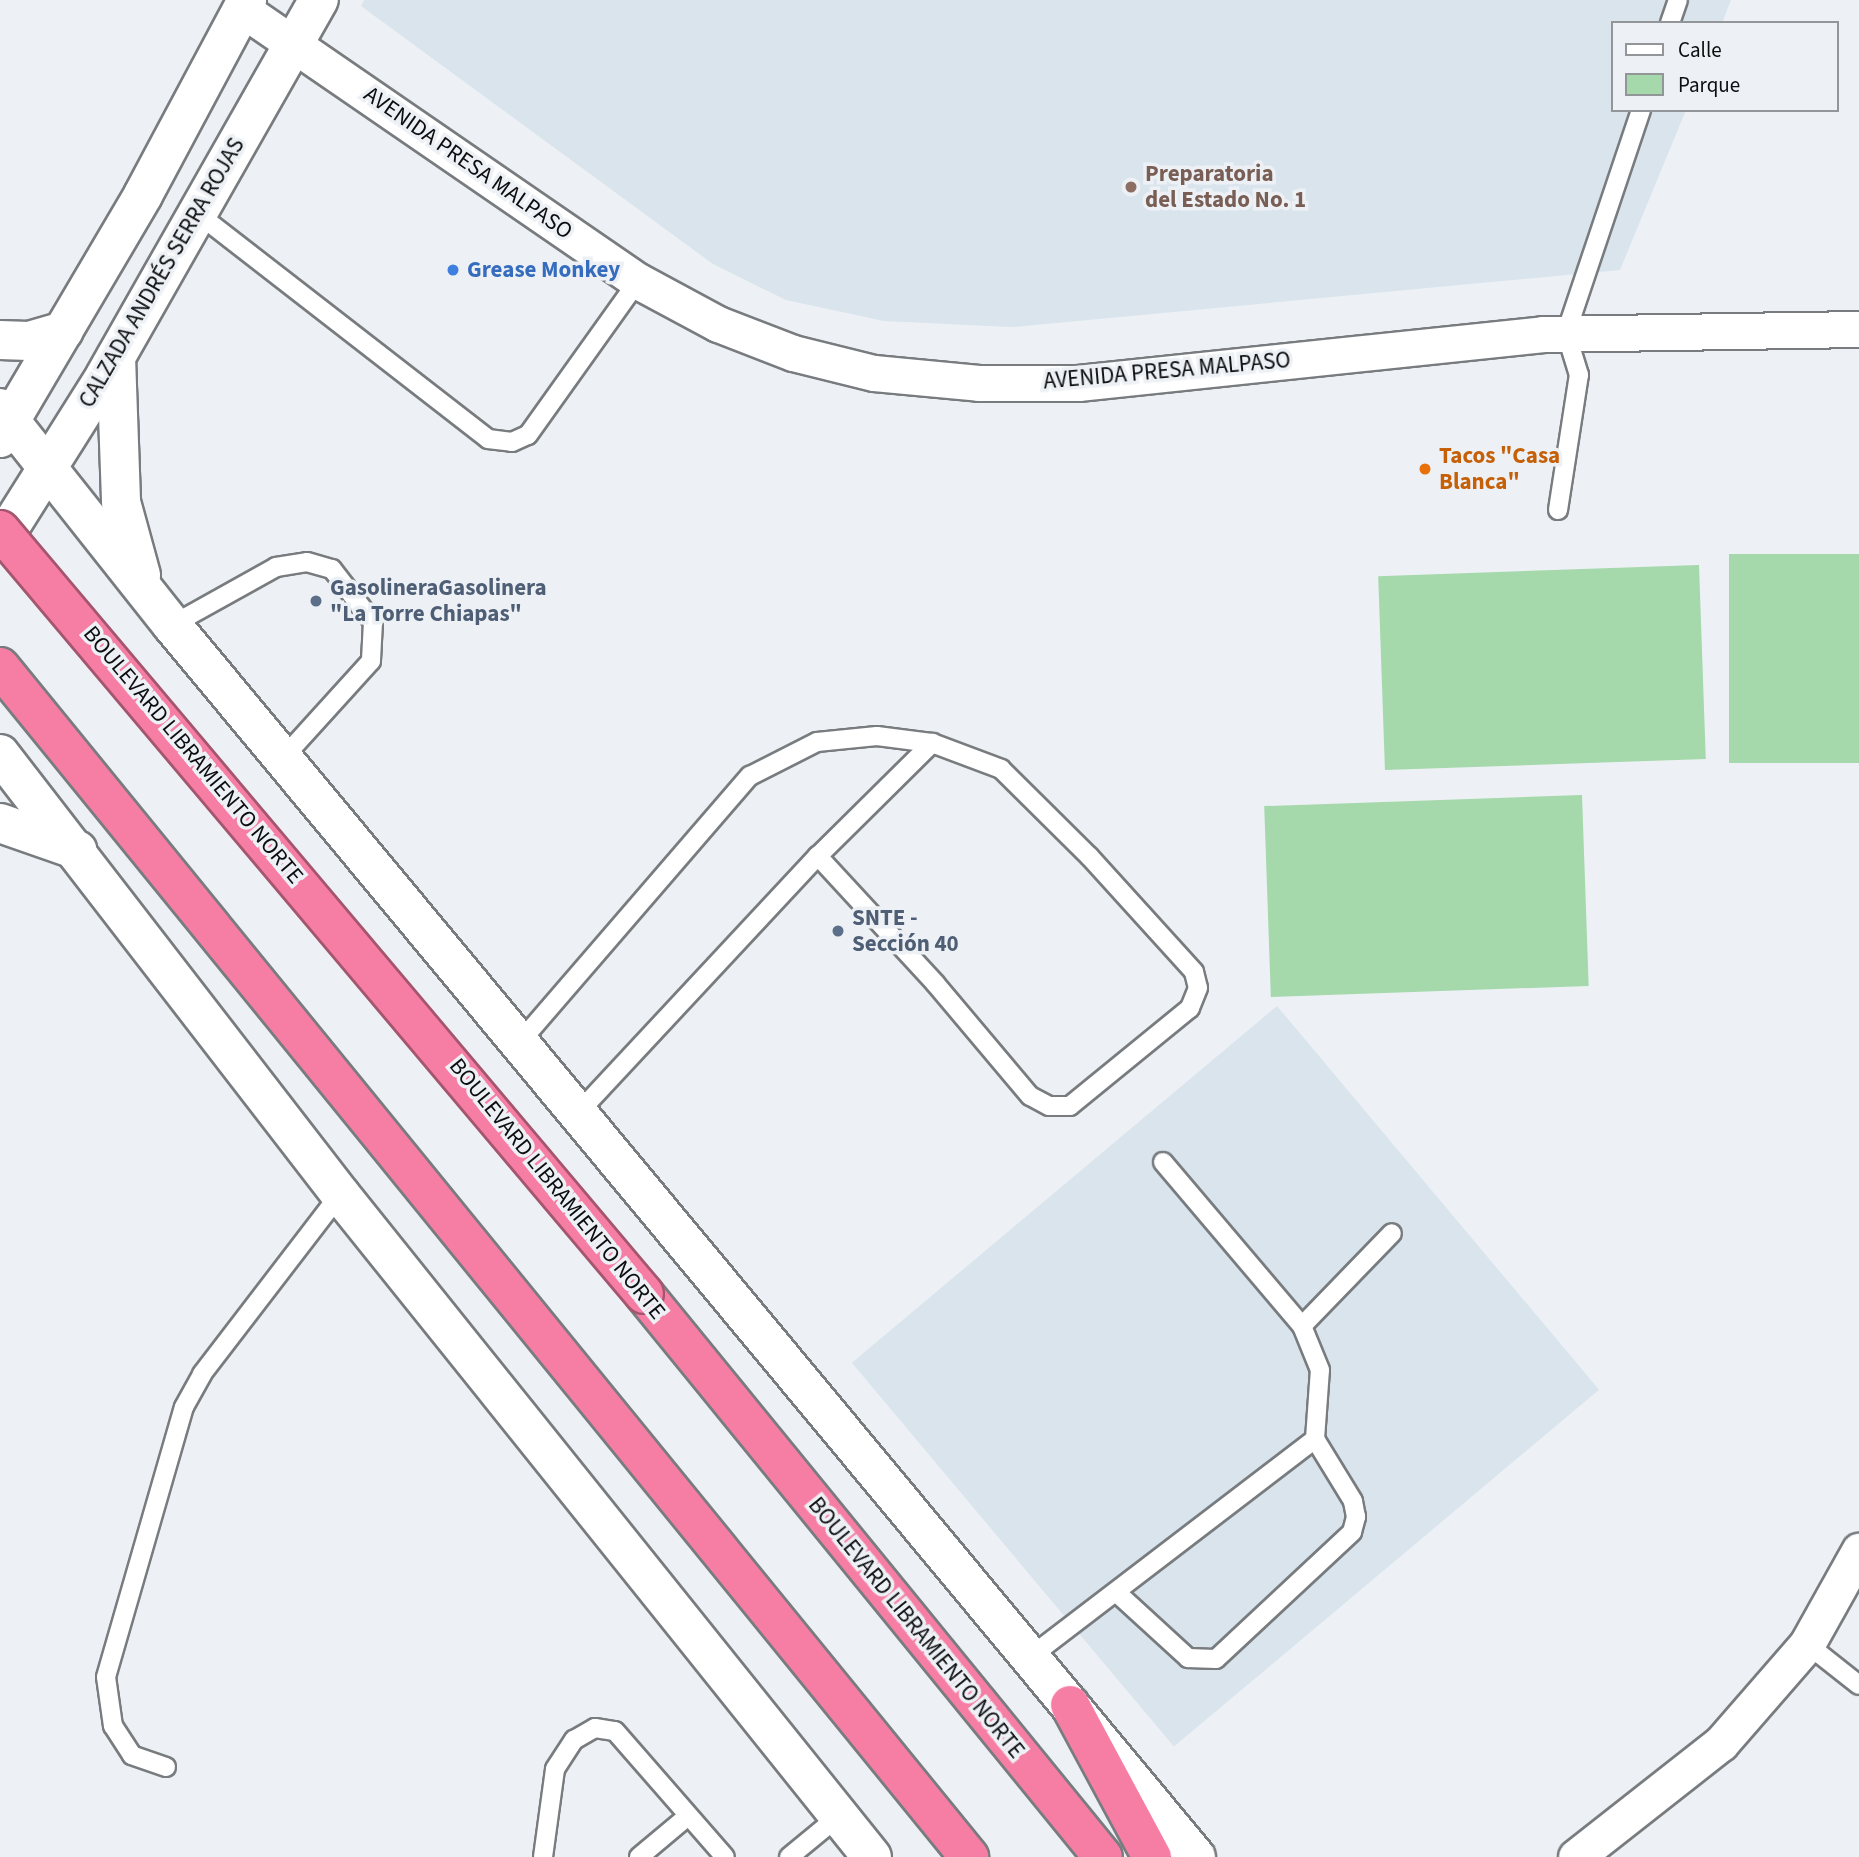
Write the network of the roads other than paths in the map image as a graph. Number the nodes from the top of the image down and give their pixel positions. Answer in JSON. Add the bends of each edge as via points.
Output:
{"nodes":[{"id":1,"x":319,"y":0,"type":"edge"},
{"id":2,"x":1678,"y":0,"type":"edge"},
{"id":3,"x":245,"y":5,"type":"edge"},
{"id":4,"x":1671,"y":21,"type":"edge"},
{"id":5,"x":295,"y":43,"type":"junction"},
{"id":6,"x":1640,"y":112,"type":"edge"},
{"id":7,"x":197,"y":213,"type":"junction"},
{"id":8,"x":638,"y":281,"type":"junction"},
{"id":9,"x":1859,"y":328,"type":"edge"},
{"id":10,"x":64,"y":331,"type":"junction"},
{"id":11,"x":1566,"y":334,"type":"junction"},
{"id":12,"x":0,"y":340,"type":"edge"},
{"id":13,"x":116,"y":357,"type":"junction"},
{"id":14,"x":4,"y":422,"type":"edge"},
{"id":15,"x":47,"y":471,"type":"junction"},
{"id":16,"x":1558,"y":510,"type":"dead end"},
{"id":17,"x":0,"y":530,"type":"edge"},
{"id":18,"x":0,"y":543,"type":"edge"},
{"id":19,"x":160,"y":611,"type":"junction"},
{"id":20,"x":0,"y":667,"type":"edge"},
{"id":21,"x":932,"y":743,"type":"junction"},
{"id":22,"x":0,"y":754,"type":"edge"},
{"id":23,"x":283,"y":758,"type":"junction"},
{"id":24,"x":0,"y":822,"type":"edge"},
{"id":25,"x":77,"y":850,"type":"junction"},
{"id":26,"x":818,"y":856,"type":"junction"},
{"id":27,"x":520,"y":1042,"type":"junction"},
{"id":28,"x":578,"y":1114,"type":"junction"},
{"id":29,"x":1163,"y":1162,"type":"dead end"},
{"id":30,"x":340,"y":1194,"type":"junction"},
{"id":31,"x":1392,"y":1233,"type":"dead end"},
{"id":32,"x":1302,"y":1326,"type":"junction"},
{"id":33,"x":1315,"y":1438,"type":"junction"},
{"id":34,"x":1859,"y":1551,"type":"edge"},
{"id":35,"x":1116,"y":1592,"type":"junction"},
{"id":36,"x":1807,"y":1644,"type":"junction"},
{"id":37,"x":1030,"y":1657,"type":"junction"},
{"id":38,"x":1859,"y":1685,"type":"edge"},
{"id":39,"x":1070,"y":1705,"type":"junction"},
{"id":40,"x":166,"y":1767,"type":"dead end"},
{"id":41,"x":688,"y":1816,"type":"junction"},
{"id":42,"x":839,"y":1816,"type":"junction"},
{"id":43,"x":543,"y":1857,"type":"edge"},
{"id":44,"x":639,"y":1857,"type":"edge"},
{"id":45,"x":725,"y":1857,"type":"edge"},
{"id":46,"x":789,"y":1857,"type":"edge"},
{"id":47,"x":872,"y":1857,"type":"edge"},
{"id":48,"x":968,"y":1857,"type":"edge"},
{"id":49,"x":1103,"y":1857,"type":"edge"},
{"id":50,"x":1152,"y":1857,"type":"edge"},
{"id":51,"x":1196,"y":1857,"type":"edge"},
{"id":52,"x":1576,"y":1857,"type":"edge"}],
"edges":[{"from":1,"to":5,"type":"street","name":"CALZADA ANDRÉS SERRA ROJAS"},
{"from":2,"to":4,"type":"lane"},
{"from":3,"to":5,"type":"street","name":"AVENIDA PRESA MALPASO"},
{"from":3,"to":10,"type":"street"},
{"from":5,"to":7,"type":"street","name":"CALZADA ANDRÉS SERRA ROJAS"},
{"from":5,"to":8,"type":"street","name":"AVENIDA PRESA MALPASO"},
{"from":6,"to":11,"type":"lane"},
{"from":7,"to":8,"type":"lane","via":[[488,439],[512,442],[528,435]]},
{"from":7,"to":13,"type":"street","name":"CALZADA ANDRÉS SERRA ROJAS"},
{"from":8,"to":11,"type":"street","name":"AVENIDA PRESA MALPASO","via":[[718,324],[793,353],[874,373],[979,383],[1078,383]]},
{"from":9,"to":11,"type":"street","name":"AVENIDA PRESA MALPASO"},
{"from":10,"to":12,"type":"street","via":[[29,341]]},
{"from":10,"to":14,"type":"street"},
{"from":11,"to":16,"type":"lane","via":[[1578,374]]},
{"from":13,"to":15,"type":"street","name":"CALZADA ANDRÉS SERRA ROJAS"},
{"from":13,"to":19,"type":"street","via":[[121,502],[131,550]]},
{"from":14,"to":15,"type":"street"},
{"from":15,"to":18,"type":"street","name":"CALZADA ANDRÉS SERRA ROJAS"},
{"from":15,"to":19,"type":"street"},
{"from":17,"to":49,"type":"highway","name":"BOULEVARD LIBRAMIENTO NORTE","bridge":true,"via":[[644,1294]]},
{"from":19,"to":23,"type":"street"},
{"from":19,"to":23,"type":"lane","via":[[276,567],[307,562],[332,569],[373,622],[371,661]]},
{"from":20,"to":48,"type":"highway"},
{"from":21,"to":26,"type":"lane"},
{"from":21,"to":26,"type":"lane","via":[[1001,769],[1089,856],[1194,972],[1198,988],[1190,1008],[1070,1106],[1049,1106],[1030,1096],[935,983]]},
{"from":21,"to":27,"type":"lane","via":[[877,736],[817,742],[750,776]]},
{"from":22,"to":25,"type":"street"},
{"from":23,"to":27,"type":"street"},
{"from":24,"to":25,"type":"street"},
{"from":25,"to":30,"type":"street"},
{"from":26,"to":28,"type":"lane"},
{"from":27,"to":28,"type":"street"},
{"from":28,"to":37,"type":"street"},
{"from":29,"to":32,"type":"lane"},
{"from":30,"to":40,"type":"lane","via":[[202,1374],[184,1407],[106,1677],[113,1726],[132,1755]]},
{"from":30,"to":42,"type":"street"},
{"from":31,"to":32,"type":"lane"},
{"from":32,"to":33,"type":"lane","via":[[1320,1370]]},
{"from":33,"to":35,"type":"lane"},
{"from":33,"to":35,"type":"lane","via":[[1353,1501],[1356,1517],[1352,1532],[1216,1659],[1188,1658]]},
{"from":34,"to":36,"type":"street"},
{"from":35,"to":37,"type":"lane"},
{"from":36,"to":38,"type":"lane"},
{"from":36,"to":52,"type":"street","via":[[1721,1743]]},
{"from":37,"to":39,"type":"street"},
{"from":39,"to":50,"type":"highway"},
{"from":39,"to":51,"type":"street"},
{"from":41,"to":43,"type":"lane","via":[[615,1731],[596,1728],[573,1740],[555,1769]]},
{"from":41,"to":44,"type":"lane"},
{"from":41,"to":45,"type":"lane"},
{"from":42,"to":46,"type":"lane"},
{"from":42,"to":47,"type":"street"}]}
